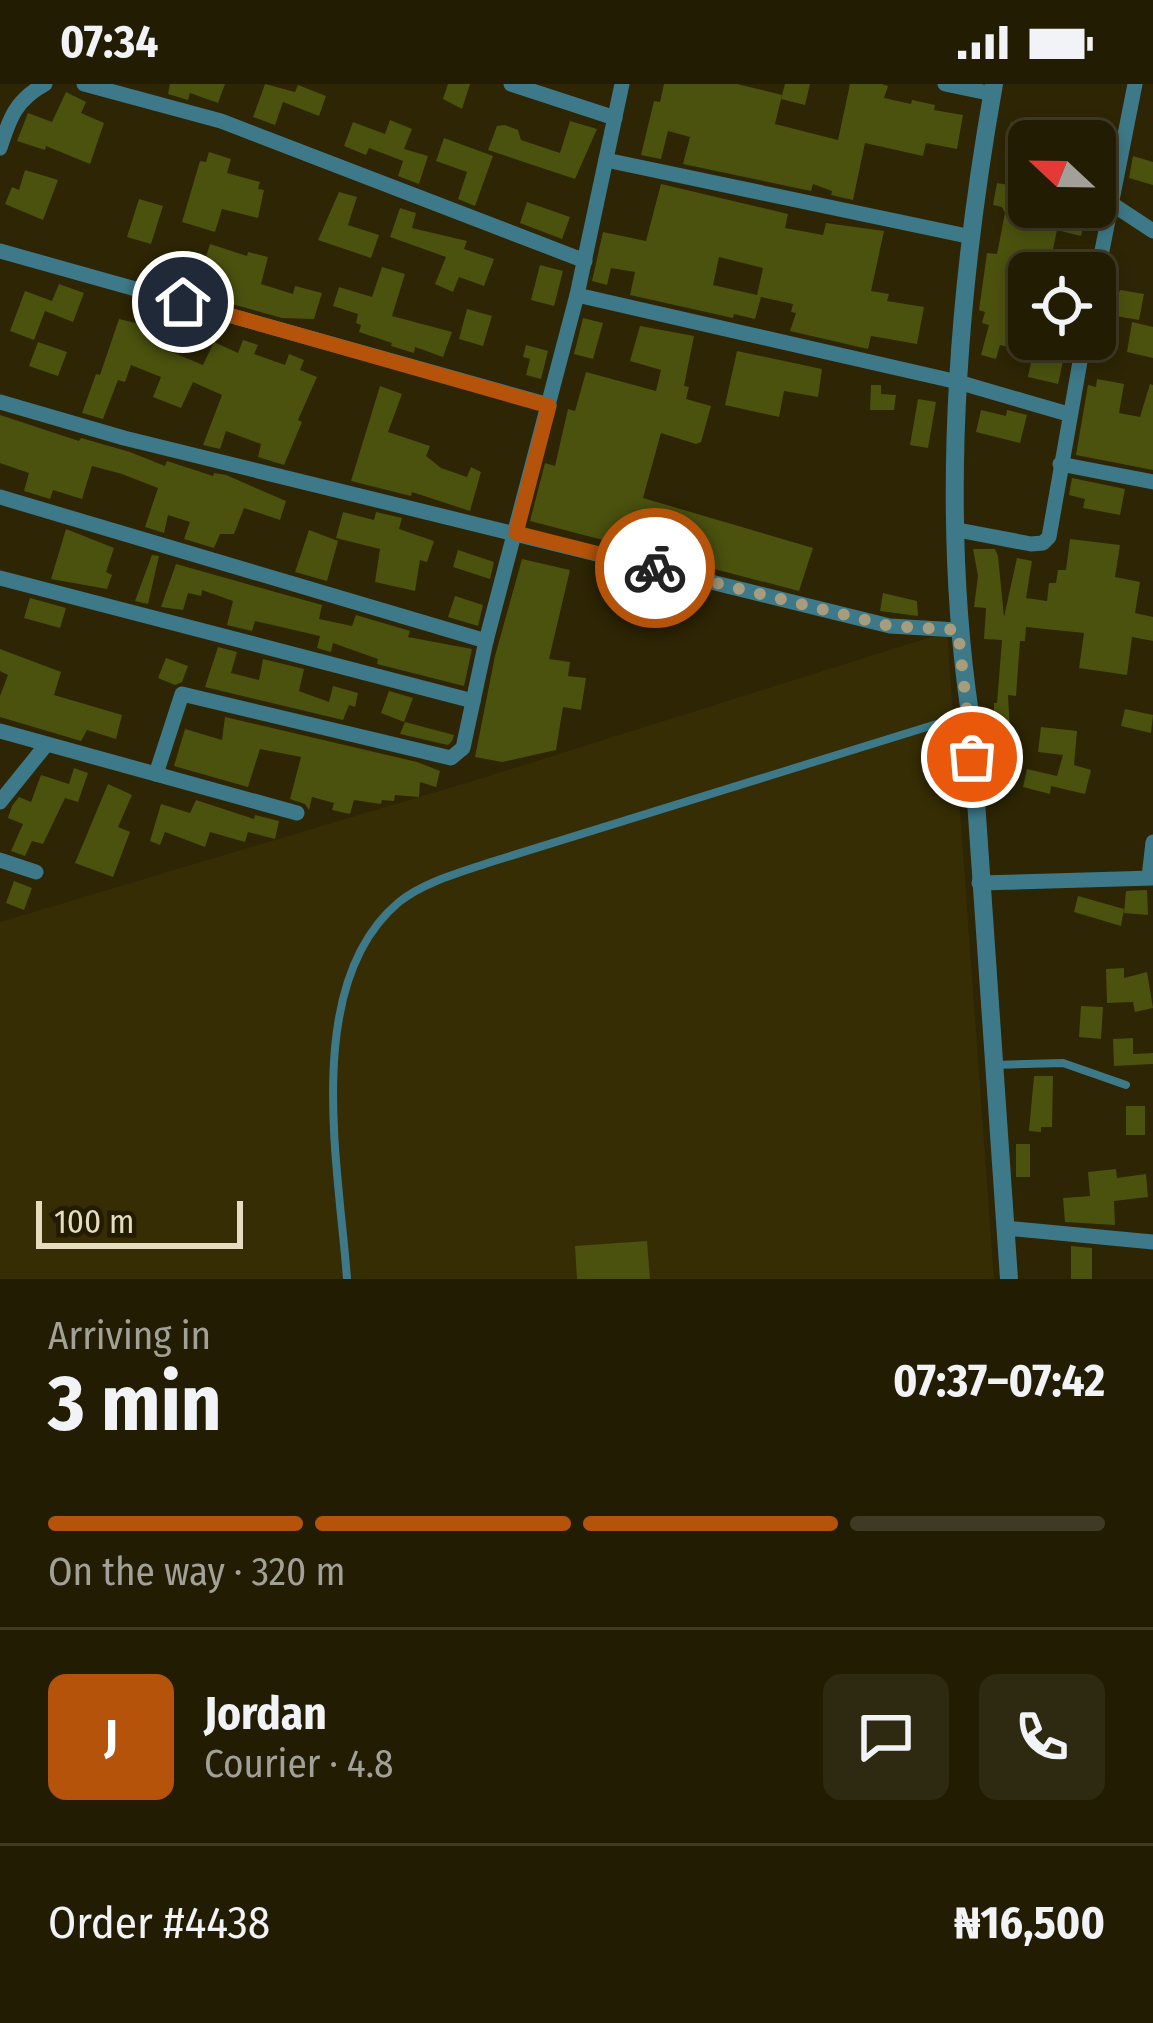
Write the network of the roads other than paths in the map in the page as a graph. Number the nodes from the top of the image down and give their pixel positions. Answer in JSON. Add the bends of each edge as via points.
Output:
{"nodes":[{"id":1,"x":46,"y":84,"type":"edge"},
{"id":2,"x":84,"y":84,"type":"edge"},
{"id":3,"x":511,"y":84,"type":"edge"},
{"id":4,"x":622,"y":84,"type":"edge"},
{"id":5,"x":945,"y":84,"type":"edge"},
{"id":6,"x":1136,"y":84,"type":"edge"},
{"id":7,"x":994,"y":89,"type":"edge"},
{"id":8,"x":615,"y":118,"type":"junction"},
{"id":9,"x":0,"y":148,"type":"edge"},
{"id":10,"x":606,"y":160,"type":"junction"},
{"id":11,"x":1116,"y":185,"type":"edge"},
{"id":12,"x":1116,"y":208,"type":"edge"},
{"id":13,"x":1153,"y":231,"type":"edge"},
{"id":14,"x":971,"y":237,"type":"junction"},
{"id":15,"x":0,"y":251,"type":"edge"},
{"id":16,"x":585,"y":261,"type":"junction"},
{"id":17,"x":578,"y":295,"type":"junction"},
{"id":18,"x":1080,"y":360,"type":"edge"},
{"id":19,"x":958,"y":382,"type":"junction"},
{"id":20,"x":0,"y":402,"type":"edge"},
{"id":21,"x":549,"y":406,"type":"junction"},
{"id":22,"x":1068,"y":414,"type":"junction"},
{"id":23,"x":1060,"y":464,"type":"junction"},
{"id":24,"x":1153,"y":482,"type":"edge"},
{"id":25,"x":0,"y":497,"type":"edge"},
{"id":26,"x":958,"y":530,"type":"junction"},
{"id":27,"x":516,"y":533,"type":"junction"},
{"id":28,"x":0,"y":578,"type":"edge"},
{"id":29,"x":958,"y":630,"type":"junction"},
{"id":30,"x":487,"y":641,"type":"junction"},
{"id":31,"x":473,"y":701,"type":"junction"},
{"id":32,"x":970,"y":714,"type":"junction"},
{"id":33,"x":0,"y":731,"type":"edge"},
{"id":34,"x":46,"y":745,"type":"junction"},
{"id":35,"x":155,"y":774,"type":"junction"},
{"id":36,"x":0,"y":802,"type":"edge"},
{"id":37,"x":298,"y":813,"type":"dead end"},
{"id":38,"x":1153,"y":842,"type":"edge"},
{"id":39,"x":0,"y":860,"type":"edge"},
{"id":40,"x":36,"y":872,"type":"dead end"},
{"id":41,"x":1151,"y":877,"type":"edge"},
{"id":42,"x":979,"y":883,"type":"junction"},
{"id":43,"x":993,"y":1065,"type":"junction"},
{"id":44,"x":1126,"y":1085,"type":"dead end"},
{"id":45,"x":1006,"y":1228,"type":"junction"},
{"id":46,"x":1153,"y":1242,"type":"edge"},
{"id":47,"x":346,"y":1279,"type":"edge"},
{"id":48,"x":1010,"y":1279,"type":"edge"}],
"edges":[{"from":1,"to":9,"type":"street","via":[[12,110]]},
{"from":2,"to":16,"type":"street","via":[[221,122]]},
{"from":3,"to":8,"type":"street"},
{"from":4,"to":8,"type":"street"},
{"from":5,"to":7,"type":"street"},
{"from":6,"to":11,"type":"street"},
{"from":7,"to":14,"type":"street"},
{"from":8,"to":10,"type":"street"},
{"from":10,"to":14,"type":"street"},
{"from":10,"to":16,"type":"street"},
{"from":12,"to":13,"type":"street"},
{"from":14,"to":19,"type":"street"},
{"from":15,"to":21,"type":"street"},
{"from":16,"to":17,"type":"street"},
{"from":17,"to":19,"type":"street"},
{"from":17,"to":21,"type":"street"},
{"from":18,"to":22,"type":"street"},
{"from":19,"to":22,"type":"street"},
{"from":19,"to":26,"type":"street"},
{"from":20,"to":27,"type":"street"},
{"from":21,"to":27,"type":"street"},
{"from":22,"to":23,"type":"street"},
{"from":23,"to":24,"type":"street"},
{"from":23,"to":26,"type":"street","via":[[1043,543]]},
{"from":25,"to":30,"type":"street"},
{"from":26,"to":29,"type":"street"},
{"from":27,"to":29,"type":"street","via":[[890,626]]},
{"from":27,"to":30,"type":"street"},
{"from":28,"to":31,"type":"street"},
{"from":29,"to":32,"type":"street"},
{"from":30,"to":31,"type":"street"},
{"from":31,"to":35,"type":"street","via":[[463,748],[451,758],[182,694]]},
{"from":32,"to":42,"type":"street"},
{"from":32,"to":47,"type":"lane","via":[[491,862],[401,900],[369,933],[345,988],[334,1046]]},
{"from":33,"to":34,"type":"street"},
{"from":34,"to":35,"type":"street"},
{"from":34,"to":36,"type":"street"},
{"from":35,"to":37,"type":"street"},
{"from":38,"to":41,"type":"street"},
{"from":39,"to":40,"type":"street"},
{"from":41,"to":42,"type":"street"},
{"from":42,"to":43,"type":"street"},
{"from":43,"to":44,"type":"lane","via":[[1063,1064]]},
{"from":43,"to":45,"type":"street"},
{"from":45,"to":46,"type":"street"},
{"from":45,"to":48,"type":"street"}]}
